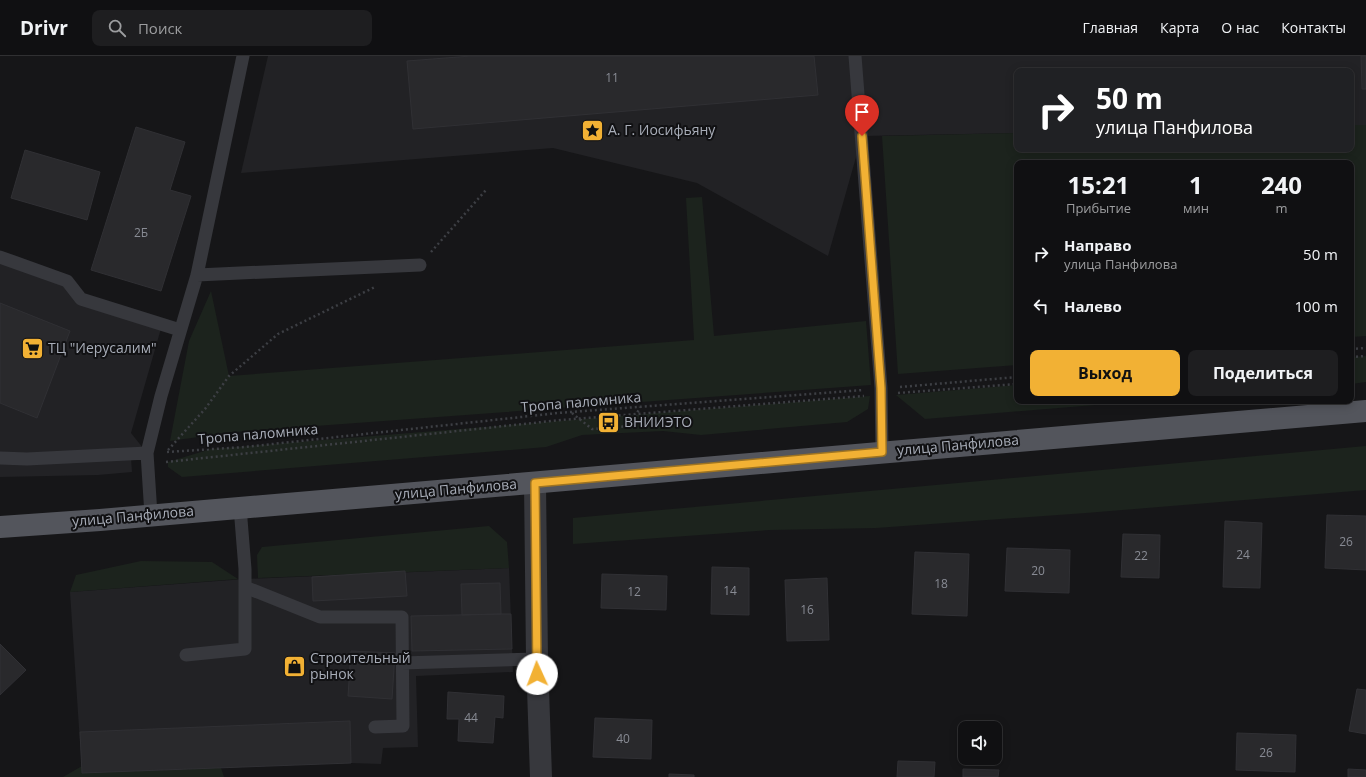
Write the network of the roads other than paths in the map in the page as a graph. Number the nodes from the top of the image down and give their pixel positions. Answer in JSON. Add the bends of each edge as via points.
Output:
{"nodes":[{"id":1,"x":243,"y":56,"type":"edge"},
{"id":2,"x":855,"y":56,"type":"edge"},
{"id":3,"x":0,"y":257,"type":"edge"},
{"id":4,"x":420,"y":265,"type":"road end"},
{"id":5,"x":197,"y":275,"type":"junction"},
{"id":6,"x":180,"y":330,"type":"junction"},
{"id":7,"x":1366,"y":411,"type":"edge"},
{"id":8,"x":882,"y":452,"type":"junction"},
{"id":9,"x":0,"y":458,"type":"edge"},
{"id":10,"x":147,"y":458,"type":"junction"},
{"id":11,"x":535,"y":483,"type":"junction"},
{"id":12,"x":240,"y":507,"type":"junction"},
{"id":13,"x":151,"y":515,"type":"junction"},
{"id":14,"x":0,"y":527,"type":"edge"},
{"id":15,"x":245,"y":587,"type":"junction"},
{"id":16,"x":186,"y":655,"type":"dead end"},
{"id":17,"x":536,"y":659,"type":"junction"},
{"id":18,"x":402,"y":663,"type":"junction"},
{"id":19,"x":375,"y":727,"type":"dead end"},
{"id":20,"x":541,"y":777,"type":"edge"}],
"edges":[{"from":1,"to":5,"type":"lane"},
{"from":2,"to":8,"type":"lane","via":[[881,391]]},
{"from":3,"to":6,"type":"lane","via":[[67,281],[81,299]]},
{"from":4,"to":5,"type":"lane"},
{"from":5,"to":6,"type":"lane"},
{"from":6,"to":10,"type":"lane"},
{"from":7,"to":8,"type":"main road","name":"улица Панфилова"},
{"from":8,"to":11,"type":"main road","name":"улица Панфилова"},
{"from":9,"to":10,"type":"lane"},
{"from":10,"to":13,"type":"lane"},
{"from":11,"to":12,"type":"main road","name":"улица Панфилова"},
{"from":11,"to":17,"type":"street"},
{"from":12,"to":13,"type":"main road","name":"улица Панфилова"},
{"from":12,"to":15,"type":"lane"},
{"from":13,"to":14,"type":"main road","name":"улица Панфилова"},
{"from":15,"to":16,"type":"lane","via":[[245,650]]},
{"from":15,"to":18,"type":"lane","via":[[320,617],[402,617]]},
{"from":17,"to":18,"type":"lane"},
{"from":17,"to":20,"type":"street"},
{"from":18,"to":19,"type":"lane","via":[[403,726]]}]}
